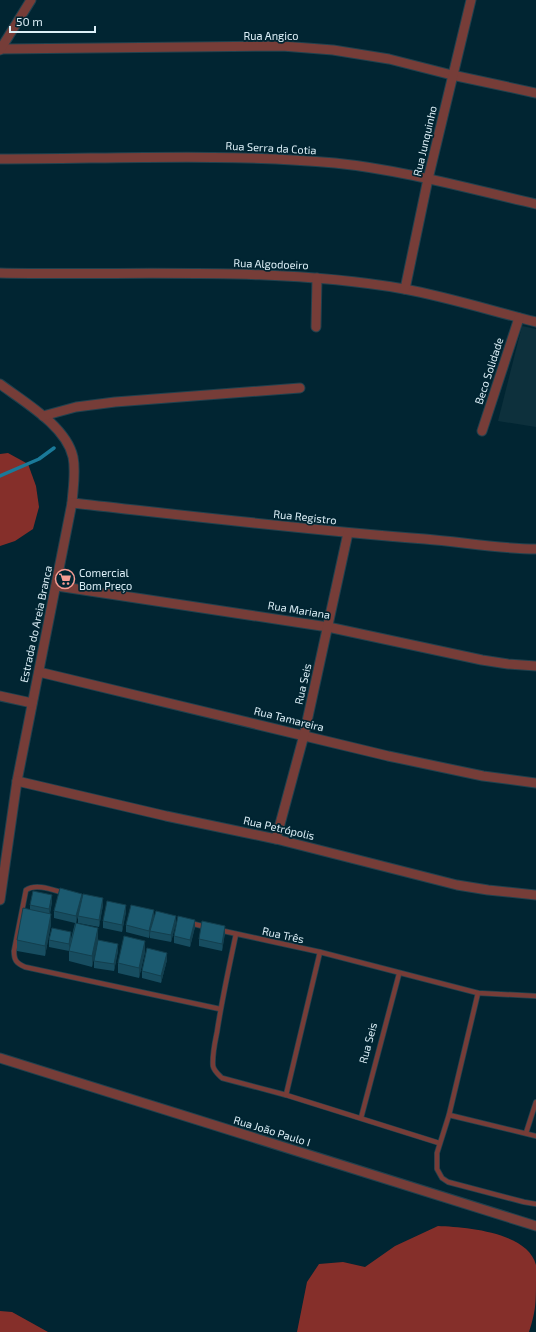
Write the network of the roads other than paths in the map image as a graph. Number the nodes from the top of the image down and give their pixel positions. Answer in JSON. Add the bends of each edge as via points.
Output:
{"nodes":[{"id":1,"x":31,"y":0,"type":"edge"},
{"id":2,"x":471,"y":0,"type":"edge"},
{"id":3,"x":0,"y":50,"type":"edge"},
{"id":4,"x":452,"y":76,"type":"junction"},
{"id":5,"x":536,"y":93,"type":"edge"},
{"id":6,"x":0,"y":159,"type":"edge"},
{"id":7,"x":428,"y":179,"type":"junction"},
{"id":8,"x":536,"y":204,"type":"edge"},
{"id":9,"x":0,"y":273,"type":"edge"},
{"id":10,"x":317,"y":278,"type":"junction"},
{"id":11,"x":404,"y":289,"type":"junction"},
{"id":12,"x":519,"y":318,"type":"junction"},
{"id":13,"x":536,"y":322,"type":"edge"},
{"id":14,"x":316,"y":327,"type":"dead end"},
{"id":15,"x":0,"y":384,"type":"edge"},
{"id":16,"x":300,"y":388,"type":"dead end"},
{"id":17,"x":43,"y":416,"type":"junction"},
{"id":18,"x":482,"y":431,"type":"dead end"},
{"id":19,"x":72,"y":503,"type":"junction"},
{"id":20,"x":348,"y":533,"type":"junction"},
{"id":21,"x":536,"y":549,"type":"edge"},
{"id":22,"x":56,"y":586,"type":"junction"},
{"id":23,"x":328,"y":627,"type":"junction"},
{"id":24,"x":536,"y":666,"type":"edge"},
{"id":25,"x":39,"y":672,"type":"junction"},
{"id":26,"x":0,"y":696,"type":"edge"},
{"id":27,"x":32,"y":703,"type":"junction"},
{"id":28,"x":304,"y":735,"type":"junction"},
{"id":29,"x":17,"y":781,"type":"junction"},
{"id":30,"x":536,"y":783,"type":"edge"},
{"id":31,"x":276,"y":839,"type":"junction"},
{"id":32,"x":0,"y":894,"type":"edge"},
{"id":33,"x":70,"y":894,"type":"edge"},
{"id":34,"x":536,"y":895,"type":"edge"},
{"id":35,"x":184,"y":922,"type":"edge"},
{"id":36,"x":236,"y":934,"type":"junction"},
{"id":37,"x":320,"y":952,"type":"junction"},
{"id":38,"x":399,"y":974,"type":"junction"},
{"id":39,"x":478,"y":993,"type":"junction"},
{"id":40,"x":536,"y":996,"type":"edge"},
{"id":41,"x":220,"y":1009,"type":"junction"},
{"id":42,"x":0,"y":1058,"type":"edge"},
{"id":43,"x":286,"y":1095,"type":"junction"},
{"id":44,"x":536,"y":1102,"type":"edge"},
{"id":45,"x":449,"y":1115,"type":"junction"},
{"id":46,"x":360,"y":1118,"type":"junction"},
{"id":47,"x":526,"y":1134,"type":"junction"},
{"id":48,"x":536,"y":1136,"type":"edge"},
{"id":49,"x":439,"y":1143,"type":"junction"},
{"id":50,"x":536,"y":1204,"type":"edge"},
{"id":51,"x":536,"y":1226,"type":"edge"}],
"edges":[{"from":1,"to":3,"type":"street"},
{"from":2,"to":4,"type":"street","name":"Rua Junquinho"},
{"from":3,"to":4,"type":"street","name":"Rua Angico","via":[[282,46],[333,50],[389,59]]},
{"from":4,"to":5,"type":"street","name":"Rua Angico"},
{"from":4,"to":7,"type":"street","name":"Rua Junquinho"},
{"from":6,"to":7,"type":"street","name":"Rua Serra da Cotia","via":[[245,158],[337,164]]},
{"from":7,"to":8,"type":"street","name":"Rua Serra da Cotia"},
{"from":7,"to":11,"type":"street","name":"Rua Junquinho"},
{"from":9,"to":10,"type":"street","name":"Rua Algodoeiro","via":[[202,274]]},
{"from":10,"to":11,"type":"street","name":"Rua Algodoeiro"},
{"from":10,"to":14,"type":"street"},
{"from":11,"to":12,"type":"street","name":"Rua Algodoeiro"},
{"from":12,"to":13,"type":"street","name":"Rua Algodoeiro"},
{"from":12,"to":18,"type":"street","name":"Beco Solidade"},
{"from":15,"to":17,"type":"street","name":"Estrada do Areia Branca"},
{"from":16,"to":17,"type":"street","via":[[115,402],[76,407]]},
{"from":17,"to":19,"type":"street","name":"Estrada do Areia Branca","via":[[59,430],[72,452]]},
{"from":19,"to":20,"type":"street","name":"Rua Registro"},
{"from":19,"to":22,"type":"street","name":"Estrada do Areia Branca"},
{"from":20,"to":21,"type":"street","name":"Rua Registro","via":[[462,542],[505,549]]},
{"from":20,"to":23,"type":"street","name":"Rua Seis"},
{"from":22,"to":23,"type":"street","name":"Rua Mariana"},
{"from":22,"to":25,"type":"street","name":"Estrada do Areia Branca"},
{"from":23,"to":24,"type":"street","name":"Rua Mariana","via":[[482,660]]},
{"from":23,"to":28,"type":"street","name":"Rua Seis"},
{"from":25,"to":27,"type":"street","name":"Estrada do Areia Branca"},
{"from":25,"to":28,"type":"street","name":"Rua Tamareira"},
{"from":26,"to":27,"type":"street"},
{"from":27,"to":29,"type":"street","name":"Estrada do Areia Branca"},
{"from":28,"to":30,"type":"street","name":"Rua Tamareira","via":[[443,768]]},
{"from":28,"to":31,"type":"street","name":"Rua Seis"},
{"from":29,"to":31,"type":"street","name":"Rua Petrópolis"},
{"from":29,"to":32,"type":"street","name":"Estrada do Areia Branca"},
{"from":31,"to":34,"type":"street","name":"Rua Petrópolis","via":[[457,885]]},
{"from":33,"to":41,"type":"lane","via":[[40,887],[28,888],[14,951],[15,962],[25,967]]},
{"from":35,"to":36,"type":"lane","name":"Rua Três"},
{"from":36,"to":37,"type":"lane","name":"Rua Três"},
{"from":36,"to":41,"type":"lane"},
{"from":37,"to":38,"type":"lane","name":"Rua Três"},
{"from":37,"to":43,"type":"lane"},
{"from":38,"to":39,"type":"lane","name":"Rua Três"},
{"from":38,"to":46,"type":"lane","name":"Rua Seis"},
{"from":39,"to":40,"type":"lane","name":"Rua Três"},
{"from":39,"to":45,"type":"lane"},
{"from":41,"to":43,"type":"lane","via":[[213,1064],[215,1070],[222,1078]]},
{"from":42,"to":51,"type":"street","name":"Rua João Paulo I"},
{"from":43,"to":46,"type":"lane"},
{"from":44,"to":47,"type":"lane"},
{"from":45,"to":47,"type":"lane"},
{"from":45,"to":49,"type":"lane"},
{"from":46,"to":49,"type":"lane"},
{"from":47,"to":48,"type":"lane"},
{"from":49,"to":50,"type":"lane","via":[[436,1166],[440,1177],[448,1182]]}]}
